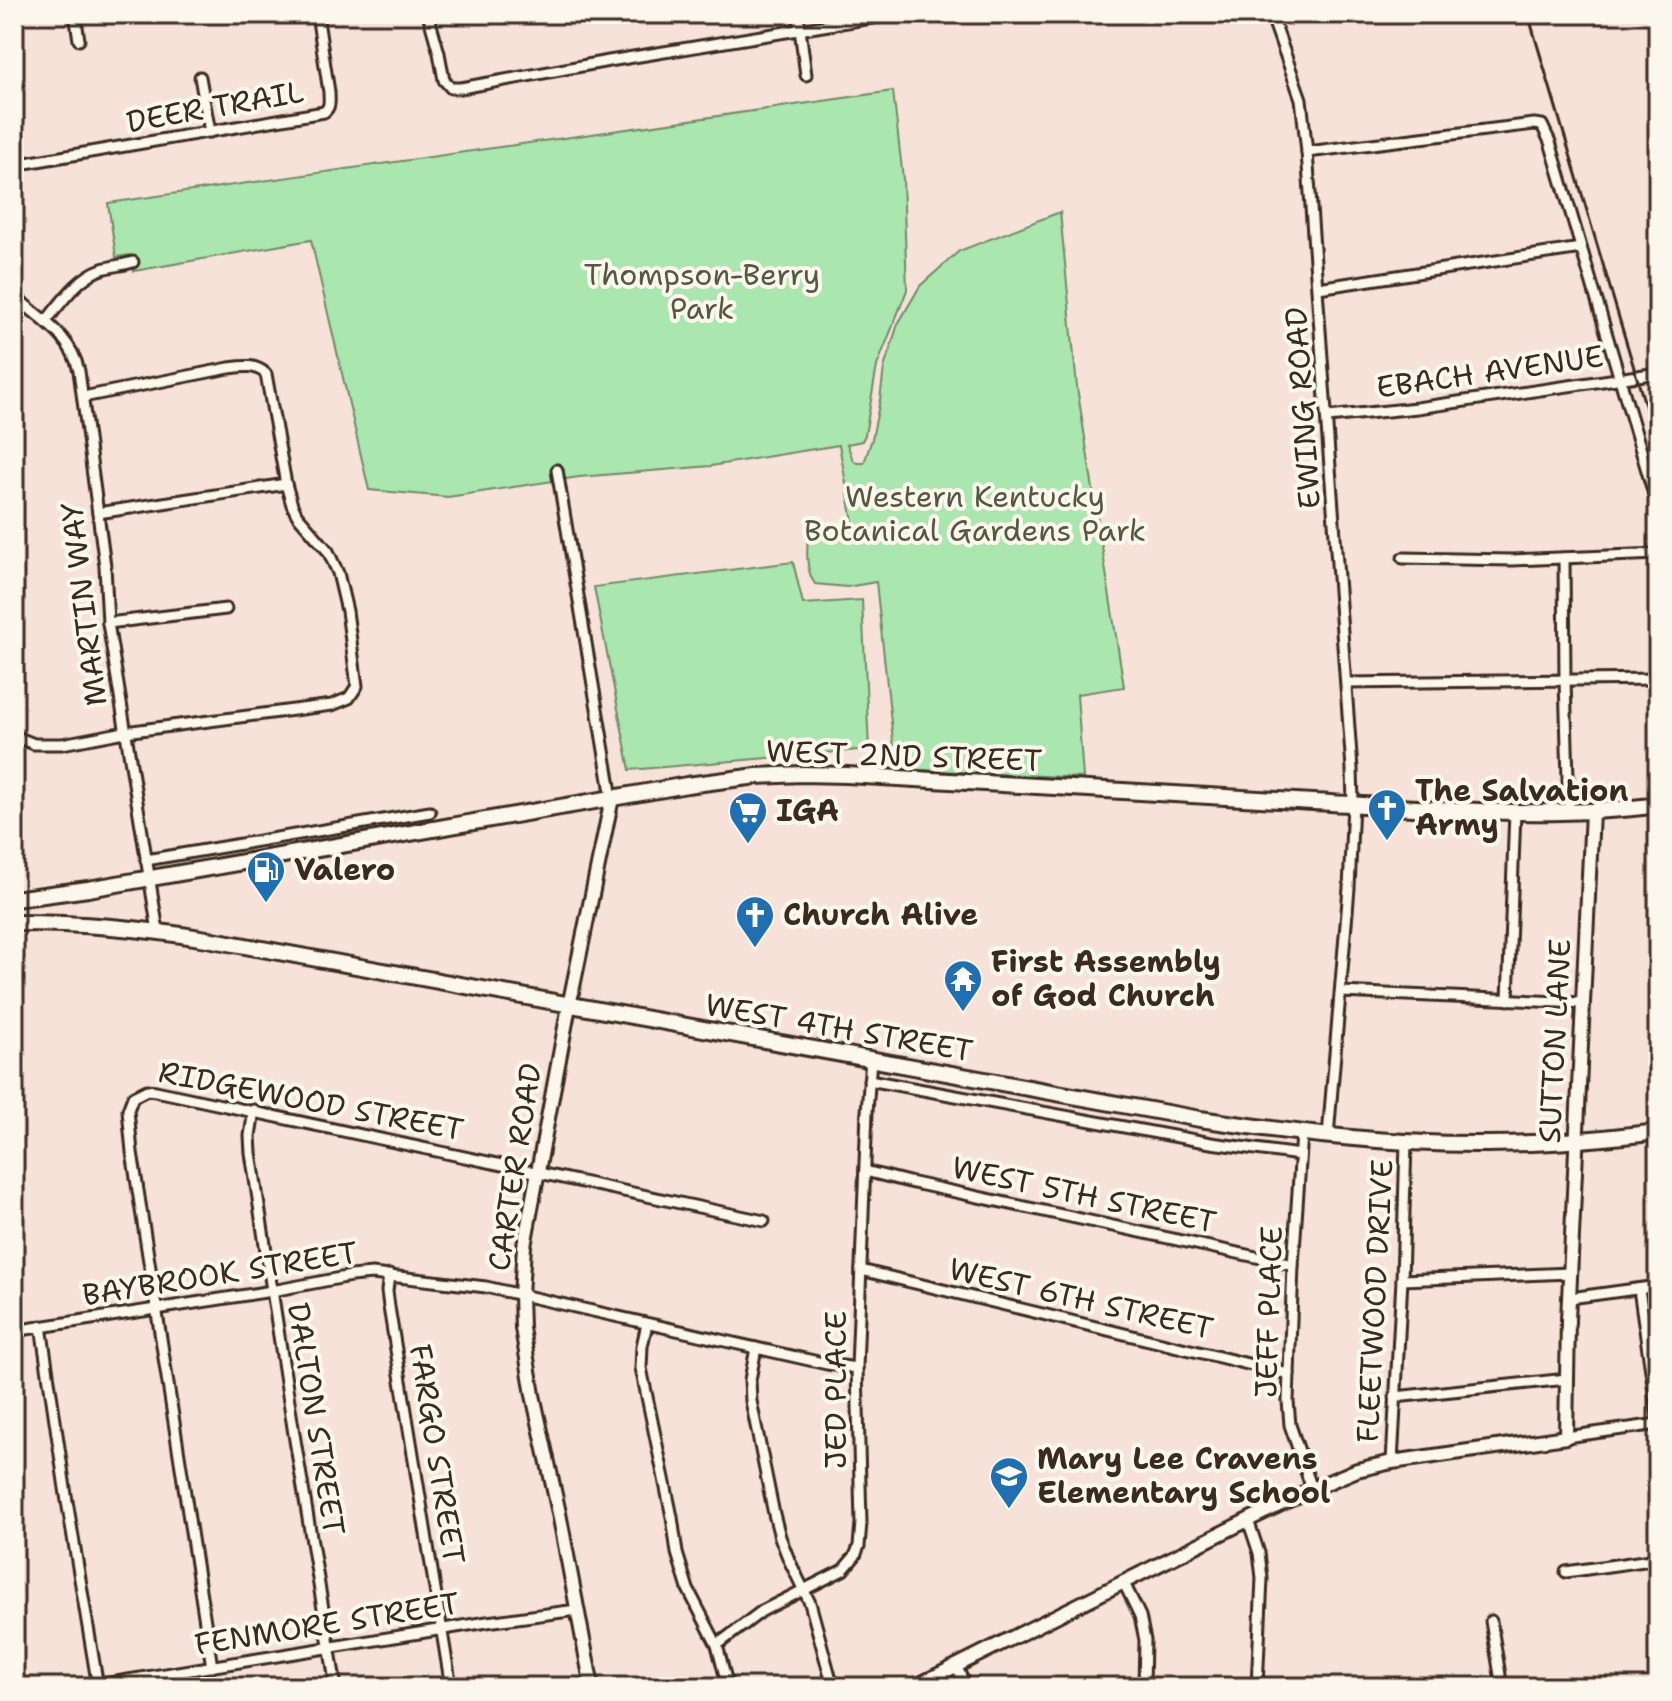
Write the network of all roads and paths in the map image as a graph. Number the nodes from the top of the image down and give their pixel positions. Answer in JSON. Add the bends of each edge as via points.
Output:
{"nodes":[{"id":1,"x":75,"y":14,"type":"edge"},
{"id":2,"x":317,"y":14,"type":"edge"},
{"id":3,"x":428,"y":14,"type":"edge"},
{"id":4,"x":798,"y":14,"type":"edge"},
{"id":5,"x":896,"y":14,"type":"edge"},
{"id":6,"x":1271,"y":14,"type":"edge"},
{"id":7,"x":800,"y":30,"type":"junction"},
{"id":8,"x":79,"y":40,"type":"dead end"},
{"id":9,"x":806,"y":75,"type":"dead end"},
{"id":10,"x":200,"y":77,"type":"dead end"},
{"id":11,"x":210,"y":132,"type":"junction"},
{"id":12,"x":1307,"y":152,"type":"junction"},
{"id":13,"x":14,"y":165,"type":"edge"},
{"id":14,"x":1581,"y":248,"type":"junction"},
{"id":15,"x":133,"y":262,"type":"dead end"},
{"id":16,"x":1318,"y":288,"type":"junction"},
{"id":17,"x":14,"y":295,"type":"edge"},
{"id":18,"x":46,"y":321,"type":"junction"},
{"id":19,"x":1658,"y":373,"type":"edge"},
{"id":20,"x":1619,"y":378,"type":"junction"},
{"id":21,"x":83,"y":397,"type":"junction"},
{"id":22,"x":1328,"y":417,"type":"junction"},
{"id":23,"x":557,"y":470,"type":"dead end"},
{"id":24,"x":286,"y":484,"type":"junction"},
{"id":25,"x":1658,"y":508,"type":"edge"},
{"id":26,"x":98,"y":513,"type":"junction"},
{"id":27,"x":1658,"y":554,"type":"edge"},
{"id":28,"x":1403,"y":558,"type":"dead end"},
{"id":29,"x":1564,"y":558,"type":"junction"},
{"id":30,"x":226,"y":609,"type":"dead end"},
{"id":31,"x":108,"y":623,"type":"junction"},
{"id":32,"x":1658,"y":679,"type":"edge"},
{"id":33,"x":1565,"y":680,"type":"junction"},
{"id":34,"x":1347,"y":683,"type":"junction"},
{"id":35,"x":125,"y":732,"type":"junction"},
{"id":36,"x":14,"y":736,"type":"edge"},
{"id":37,"x":612,"y":798,"type":"junction"},
{"id":38,"x":1353,"y":804,"type":"junction"},
{"id":39,"x":1658,"y":805,"type":"edge"},
{"id":40,"x":1515,"y":811,"type":"junction"},
{"id":41,"x":430,"y":812,"type":"dead end"},
{"id":42,"x":1569,"y":812,"type":"junction"},
{"id":43,"x":1592,"y":812,"type":"junction"},
{"id":44,"x":395,"y":819,"type":"junction"},
{"id":45,"x":396,"y":836,"type":"junction"},
{"id":46,"x":146,"y":860,"type":"junction"},
{"id":47,"x":149,"y":879,"type":"junction"},
{"id":48,"x":14,"y":899,"type":"edge"},
{"id":49,"x":14,"y":923,"type":"edge"},
{"id":50,"x":158,"y":931,"type":"junction"},
{"id":51,"x":1341,"y":992,"type":"junction"},
{"id":52,"x":1508,"y":1000,"type":"junction"},
{"id":53,"x":1582,"y":1003,"type":"junction"},
{"id":54,"x":569,"y":1006,"type":"junction"},
{"id":55,"x":871,"y":1059,"type":"junction"},
{"id":56,"x":869,"y":1080,"type":"junction"},
{"id":57,"x":254,"y":1110,"type":"junction"},
{"id":58,"x":1658,"y":1132,"type":"edge"},
{"id":59,"x":1302,"y":1133,"type":"junction"},
{"id":60,"x":1328,"y":1136,"type":"junction"},
{"id":61,"x":1576,"y":1140,"type":"junction"},
{"id":62,"x":1406,"y":1142,"type":"junction"},
{"id":63,"x":1300,"y":1155,"type":"junction"},
{"id":64,"x":538,"y":1171,"type":"junction"},
{"id":65,"x":865,"y":1171,"type":"junction"},
{"id":66,"x":764,"y":1221,"type":"dead end"},
{"id":67,"x":1293,"y":1265,"type":"junction"},
{"id":68,"x":861,"y":1270,"type":"junction"},
{"id":69,"x":1571,"y":1273,"type":"junction"},
{"id":70,"x":389,"y":1275,"type":"junction"},
{"id":71,"x":1402,"y":1280,"type":"junction"},
{"id":72,"x":1658,"y":1286,"type":"edge"},
{"id":73,"x":1639,"y":1289,"type":"junction"},
{"id":74,"x":272,"y":1291,"type":"junction"},
{"id":75,"x":521,"y":1295,"type":"junction"},
{"id":76,"x":1570,"y":1298,"type":"junction"},
{"id":77,"x":155,"y":1309,"type":"junction"},
{"id":78,"x":647,"y":1324,"type":"junction"},
{"id":79,"x":41,"y":1326,"type":"junction"},
{"id":80,"x":14,"y":1331,"type":"edge"},
{"id":81,"x":756,"y":1348,"type":"junction"},
{"id":82,"x":857,"y":1368,"type":"junction"},
{"id":83,"x":1289,"y":1374,"type":"junction"},
{"id":84,"x":1567,"y":1379,"type":"junction"},
{"id":85,"x":1395,"y":1397,"type":"junction"},
{"id":86,"x":1658,"y":1421,"type":"edge"},
{"id":87,"x":1566,"y":1437,"type":"junction"},
{"id":88,"x":1392,"y":1462,"type":"junction"},
{"id":89,"x":1312,"y":1489,"type":"junction"},
{"id":90,"x":1248,"y":1520,"type":"junction"},
{"id":91,"x":1658,"y":1559,"type":"edge"},
{"id":92,"x":1566,"y":1572,"type":"dead end"},
{"id":93,"x":1123,"y":1581,"type":"junction"},
{"id":94,"x":804,"y":1588,"type":"junction"},
{"id":95,"x":577,"y":1610,"type":"junction"},
{"id":96,"x":1491,"y":1621,"type":"dead end"},
{"id":97,"x":441,"y":1630,"type":"junction"},
{"id":98,"x":717,"y":1645,"type":"junction"},
{"id":99,"x":329,"y":1648,"type":"junction"},
{"id":100,"x":956,"y":1665,"type":"junction"},
{"id":101,"x":212,"y":1667,"type":"junction"},
{"id":102,"x":98,"y":1686,"type":"edge"},
{"id":103,"x":85,"y":1687,"type":"edge"},
{"id":104,"x":336,"y":1687,"type":"edge"},
{"id":105,"x":451,"y":1687,"type":"edge"},
{"id":106,"x":592,"y":1687,"type":"edge"},
{"id":107,"x":728,"y":1687,"type":"edge"},
{"id":108,"x":833,"y":1687,"type":"edge"},
{"id":109,"x":914,"y":1687,"type":"edge"},
{"id":110,"x":966,"y":1687,"type":"edge"},
{"id":111,"x":1144,"y":1687,"type":"edge"},
{"id":112,"x":1257,"y":1687,"type":"edge"},
{"id":113,"x":1502,"y":1687,"type":"edge"}],
"edges":[{"from":1,"to":8,"type":"street"},
{"from":2,"to":11,"type":"street","name":"DEER TRAIL","via":[[328,109]]},
{"from":3,"to":7,"type":"street","via":[[444,80],[454,88]]},
{"from":4,"to":7,"type":"street"},
{"from":5,"to":7,"type":"street"},
{"from":6,"to":12,"type":"street","name":"EWING ROAD","via":[[1301,99]]},
{"from":7,"to":9,"type":"street"},
{"from":10,"to":11,"type":"street"},
{"from":11,"to":13,"type":"street","name":"DEER TRAIL"},
{"from":12,"to":14,"type":"street","via":[[1542,125]]},
{"from":12,"to":16,"type":"street","name":"EWING ROAD"},
{"from":14,"to":16,"type":"street"},
{"from":14,"to":20,"type":"street"},
{"from":15,"to":18,"type":"street","via":[[87,277]]},
{"from":16,"to":22,"type":"street","name":"EWING ROAD"},
{"from":17,"to":18,"type":"street","name":"MARTIN WAY"},
{"from":18,"to":21,"type":"street","name":"MARTIN WAY","via":[[72,349]]},
{"from":19,"to":20,"type":"street","name":"EBACH AVENUE"},
{"from":20,"to":22,"type":"street","name":"EBACH AVENUE"},
{"from":20,"to":25,"type":"street"},
{"from":21,"to":24,"type":"street","via":[[216,370],[258,368],[266,374]]},
{"from":21,"to":26,"type":"street","name":"MARTIN WAY"},
{"from":22,"to":34,"type":"street","name":"EWING ROAD"},
{"from":23,"to":37,"type":"street"},
{"from":24,"to":26,"type":"street"},
{"from":24,"to":35,"type":"street","via":[[297,515],[328,551],[338,573],[357,686],[349,698],[332,705]]},
{"from":26,"to":31,"type":"street","name":"MARTIN WAY"},
{"from":27,"to":29,"type":"street"},
{"from":28,"to":29,"type":"street"},
{"from":29,"to":33,"type":"street"},
{"from":30,"to":31,"type":"street"},
{"from":31,"to":35,"type":"street","name":"MARTIN WAY"},
{"from":32,"to":33,"type":"street"},
{"from":33,"to":34,"type":"street"},
{"from":33,"to":42,"type":"street"},
{"from":34,"to":38,"type":"street","name":"EWING ROAD"},
{"from":35,"to":36,"type":"street","via":[[43,745]]},
{"from":35,"to":46,"type":"street","name":"MARTIN WAY"},
{"from":37,"to":38,"type":"main road","name":"WEST 2ND STREET","via":[[733,778],[802,774]]},
{"from":37,"to":45,"type":"main road","name":"WEST 2ND STREET"},
{"from":37,"to":54,"type":"street","name":"CARTER ROAD"},
{"from":38,"to":40,"type":"main road","name":"WEST 2ND STREET"},
{"from":38,"to":51,"type":"street","name":"EWING ROAD"},
{"from":39,"to":43,"type":"main road","name":"WEST 2ND STREET"},
{"from":40,"to":42,"type":"main road","name":"WEST 2ND STREET"},
{"from":40,"to":52,"type":"street"},
{"from":41,"to":44,"type":"street"},
{"from":42,"to":43,"type":"main road","name":"WEST 2ND STREET"},
{"from":43,"to":53,"type":"street","name":"SUTTON LANE"},
{"from":44,"to":45,"type":"street"},
{"from":44,"to":46,"type":"street"},
{"from":45,"to":47,"type":"main road","name":"WEST 2ND STREET"},
{"from":46,"to":47,"type":"street","name":"MARTIN WAY"},
{"from":47,"to":48,"type":"main road","name":"WEST 2ND STREET"},
{"from":47,"to":50,"type":"street","name":"MARTIN WAY"},
{"from":49,"to":50,"type":"main road","name":"WEST 4TH STREET"},
{"from":50,"to":54,"type":"main road","name":"WEST 4TH STREET"},
{"from":51,"to":52,"type":"street"},
{"from":51,"to":60,"type":"street","name":"EWING ROAD"},
{"from":52,"to":53,"type":"street"},
{"from":53,"to":61,"type":"street","name":"SUTTON LANE"},
{"from":54,"to":55,"type":"main road","name":"WEST 4TH STREET"},
{"from":54,"to":64,"type":"street","name":"CARTER ROAD"},
{"from":55,"to":56,"type":"street","name":"JED PLACE"},
{"from":55,"to":59,"type":"main road","name":"WEST 4TH STREET"},
{"from":56,"to":63,"type":"street","name":"WEST 4TH STREET"},
{"from":56,"to":65,"type":"street","name":"JED PLACE"},
{"from":57,"to":64,"type":"street","name":"RIDGEWOOD STREET"},
{"from":57,"to":74,"type":"street","name":"DALTON STREET","via":[[251,1153]]},
{"from":57,"to":77,"type":"street","name":"RIDGEWOOD STREET","via":[[156,1091],[139,1092],[129,1103]]},
{"from":58,"to":61,"type":"main road","name":"WEST 4TH STREET"},
{"from":59,"to":60,"type":"main road","name":"WEST 4TH STREET"},
{"from":59,"to":63,"type":"street","name":"JEFF PLACE"},
{"from":60,"to":62,"type":"main road","name":"WEST 4TH STREET"},
{"from":61,"to":62,"type":"main road","name":"WEST 4TH STREET"},
{"from":61,"to":69,"type":"street","name":"SUTTON LANE"},
{"from":62,"to":71,"type":"street","name":"FLEETWOOD DRIVE"},
{"from":63,"to":67,"type":"street","name":"JEFF PLACE"},
{"from":64,"to":66,"type":"street","name":"RIDGEWOOD STREET"},
{"from":64,"to":75,"type":"street","name":"CARTER ROAD"},
{"from":65,"to":67,"type":"street","name":"WEST 5TH STREET"},
{"from":65,"to":68,"type":"street","name":"JED PLACE"},
{"from":67,"to":83,"type":"street","name":"JEFF PLACE"},
{"from":68,"to":82,"type":"street","name":"JED PLACE"},
{"from":68,"to":83,"type":"street","name":"WEST 6TH STREET"},
{"from":69,"to":71,"type":"street"},
{"from":69,"to":76,"type":"street","name":"SUTTON LANE"},
{"from":70,"to":74,"type":"street","name":"BAYBROOK STREET","via":[[351,1276]]},
{"from":70,"to":75,"type":"street","name":"BAYBROOK STREET"},
{"from":70,"to":97,"type":"street","name":"FARGO STREET","via":[[389,1307]]},
{"from":71,"to":85,"type":"street","name":"FLEETWOOD DRIVE"},
{"from":72,"to":73,"type":"street"},
{"from":73,"to":76,"type":"street"},
{"from":73,"to":86,"type":"street"},
{"from":74,"to":77,"type":"street","name":"BAYBROOK STREET"},
{"from":74,"to":99,"type":"street","name":"DALTON STREET"},
{"from":75,"to":78,"type":"street","name":"BAYBROOK STREET"},
{"from":75,"to":95,"type":"street","name":"CARTER ROAD","via":[[533,1395]]},
{"from":76,"to":84,"type":"street"},
{"from":77,"to":79,"type":"street","name":"BAYBROOK STREET"},
{"from":77,"to":101,"type":"street","name":"RIDGEWOOD STREET"},
{"from":78,"to":81,"type":"street","name":"BAYBROOK STREET"},
{"from":78,"to":98,"type":"street","via":[[641,1368],[677,1553],[688,1589]]},
{"from":79,"to":80,"type":"street","name":"BAYBROOK STREET"},
{"from":79,"to":102,"type":"street"},
{"from":81,"to":82,"type":"street","name":"BAYBROOK STREET"},
{"from":81,"to":94,"type":"street","via":[[750,1380],[756,1427],[780,1537]]},
{"from":82,"to":94,"type":"street","name":"JED PLACE","via":[[859,1546],[843,1570]]},
{"from":83,"to":89,"type":"street","name":"JEFF PLACE","via":[[1290,1425]]},
{"from":84,"to":85,"type":"street"},
{"from":84,"to":87,"type":"street"},
{"from":85,"to":88,"type":"street","name":"FLEETWOOD DRIVE"},
{"from":86,"to":87,"type":"street"},
{"from":87,"to":88,"type":"street"},
{"from":88,"to":89,"type":"street"},
{"from":89,"to":90,"type":"street"},
{"from":90,"to":93,"type":"street"},
{"from":90,"to":112,"type":"street","via":[[1262,1578]]},
{"from":91,"to":92,"type":"street"},
{"from":93,"to":100,"type":"street"},
{"from":93,"to":111,"type":"street","via":[[1145,1640]]},
{"from":94,"to":98,"type":"street","name":"JED PLACE"},
{"from":94,"to":108,"type":"street"},
{"from":95,"to":97,"type":"street","name":"FENMORE STREET"},
{"from":95,"to":106,"type":"street","name":"CARTER ROAD"},
{"from":96,"to":113,"type":"street"},
{"from":97,"to":99,"type":"street","name":"FENMORE STREET"},
{"from":97,"to":105,"type":"street","name":"FARGO STREET"},
{"from":98,"to":107,"type":"street"},
{"from":99,"to":101,"type":"street","name":"FENMORE STREET"},
{"from":99,"to":104,"type":"street","name":"DALTON STREET"},
{"from":100,"to":109,"type":"street"},
{"from":100,"to":110,"type":"street"},
{"from":101,"to":102,"type":"street","name":"FENMORE STREET"},
{"from":102,"to":103,"type":"street","name":"FENMORE STREET"}]}
